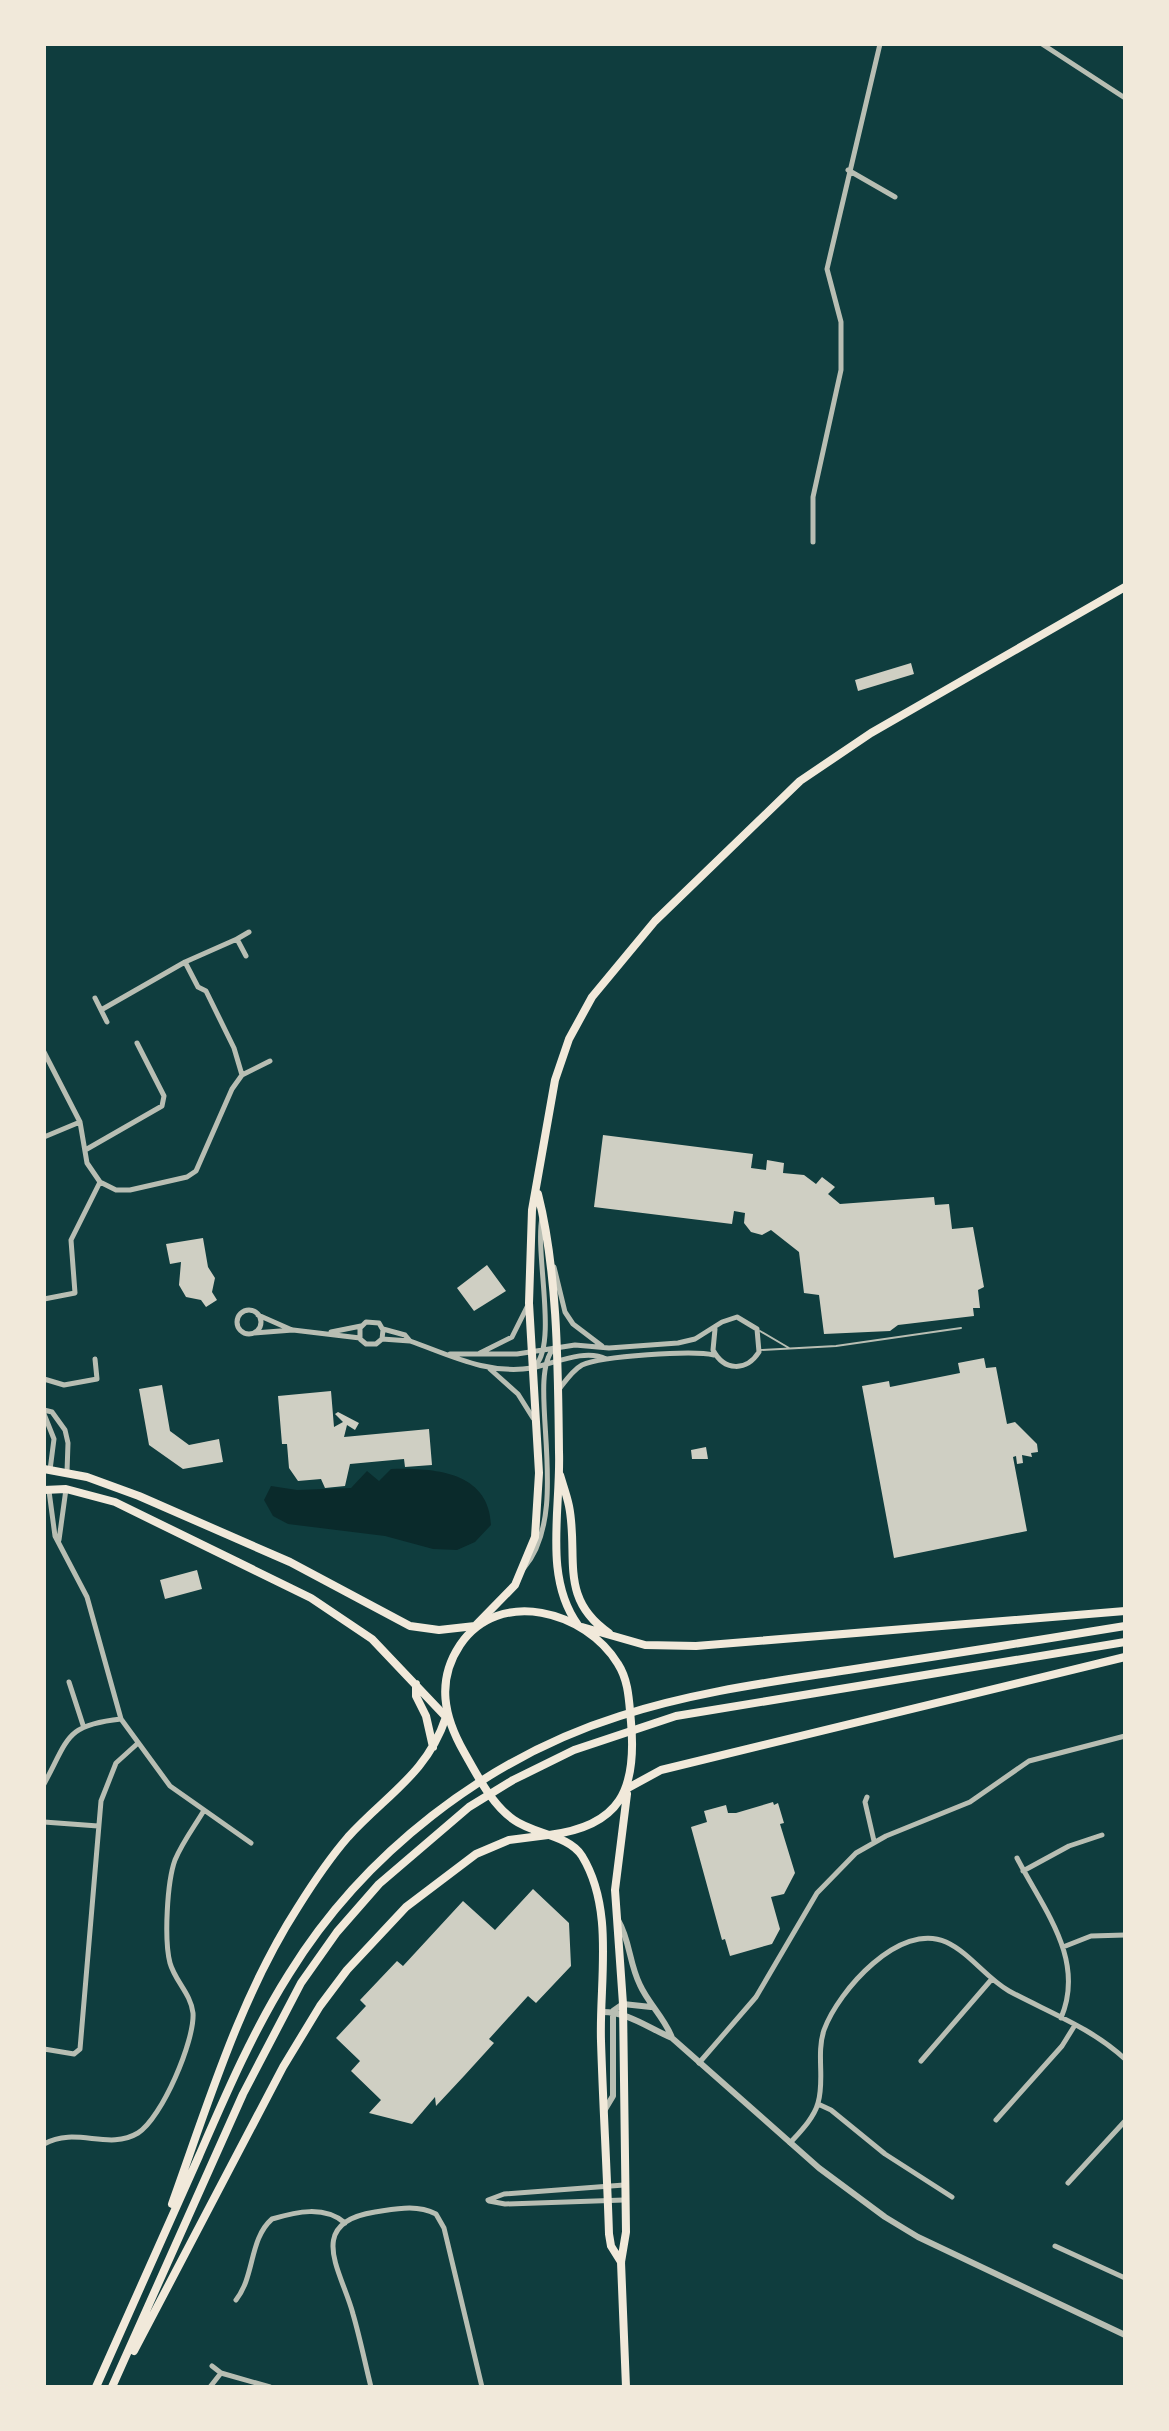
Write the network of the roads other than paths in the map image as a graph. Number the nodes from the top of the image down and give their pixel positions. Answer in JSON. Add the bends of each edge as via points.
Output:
{"nodes":[{"id":1,"x":880,"y":44,"type":"edge"},
{"id":2,"x":1042,"y":44,"type":"edge"},
{"id":3,"x":1125,"y":98,"type":"edge"},
{"id":4,"x":848,"y":170,"type":"junction"},
{"id":5,"x":895,"y":197,"type":"dead end"},
{"id":6,"x":813,"y":542,"type":"dead end"},
{"id":7,"x":1125,"y":587,"type":"edge"},
{"id":8,"x":249,"y":932,"type":"dead end"},
{"id":9,"x":237,"y":939,"type":"junction"},
{"id":10,"x":246,"y":956,"type":"dead end"},
{"id":11,"x":185,"y":962,"type":"junction"},
{"id":12,"x":95,"y":998,"type":"dead end"},
{"id":13,"x":101,"y":1010,"type":"junction"},
{"id":14,"x":107,"y":1022,"type":"dead end"},
{"id":15,"x":137,"y":1043,"type":"dead end"},
{"id":16,"x":44,"y":1052,"type":"edge"},
{"id":17,"x":270,"y":1061,"type":"dead end"},
{"id":18,"x":242,"y":1075,"type":"junction"},
{"id":19,"x":80,"y":1122,"type":"junction"},
{"id":20,"x":44,"y":1137,"type":"edge"},
{"id":21,"x":87,"y":1149,"type":"junction"},
{"id":22,"x":100,"y":1182,"type":"junction"},
{"id":23,"x":537,"y":1189,"type":"junction"},
{"id":24,"x":543,"y":1212,"type":"junction"},
{"id":25,"x":547,"y":1253,"type":"junction"},
{"id":26,"x":44,"y":1299,"type":"edge"},
{"id":27,"x":529,"y":1303,"type":"junction"},
{"id":28,"x":258,"y":1315,"type":"junction"},
{"id":29,"x":361,"y":1326,"type":"junction"},
{"id":30,"x":961,"y":1328,"type":"dead end"},
{"id":31,"x":383,"y":1329,"type":"junction"},
{"id":32,"x":715,"y":1329,"type":"junction"},
{"id":33,"x":757,"y":1329,"type":"junction"},
{"id":34,"x":293,"y":1330,"type":"junction"},
{"id":35,"x":330,"y":1332,"type":"junction"},
{"id":36,"x":254,"y":1333,"type":"junction"},
{"id":37,"x":360,"y":1338,"type":"junction"},
{"id":38,"x":382,"y":1339,"type":"junction"},
{"id":39,"x":410,"y":1341,"type":"junction"},
{"id":40,"x":603,"y":1347,"type":"junction"},
{"id":41,"x":550,"y":1348,"type":"junction"},
{"id":42,"x":790,"y":1349,"type":"junction"},
{"id":43,"x":759,"y":1350,"type":"junction"},
{"id":44,"x":531,"y":1353,"type":"junction"},
{"id":45,"x":450,"y":1354,"type":"junction"},
{"id":46,"x":475,"y":1355,"type":"junction"},
{"id":47,"x":715,"y":1355,"type":"junction"},
{"id":48,"x":95,"y":1359,"type":"dead end"},
{"id":49,"x":606,"y":1359,"type":"junction"},
{"id":50,"x":555,"y":1361,"type":"junction"},
{"id":51,"x":544,"y":1364,"type":"junction"},
{"id":52,"x":488,"y":1368,"type":"junction"},
{"id":53,"x":532,"y":1368,"type":"junction"},
{"id":54,"x":44,"y":1379,"type":"edge"},
{"id":55,"x":557,"y":1391,"type":"junction"},
{"id":56,"x":44,"y":1412,"type":"edge"},
{"id":57,"x":537,"y":1426,"type":"junction"},
{"id":58,"x":47,"y":1469,"type":"edge"},
{"id":59,"x":67,"y":1472,"type":"junction"},
{"id":60,"x":560,"y":1475,"type":"junction"},
{"id":61,"x":66,"y":1489,"type":"junction"},
{"id":62,"x":46,"y":1490,"type":"edge"},
{"id":63,"x":59,"y":1541,"type":"junction"},
{"id":64,"x":524,"y":1568,"type":"junction"},
{"id":65,"x":1125,"y":1611,"type":"edge"},
{"id":66,"x":578,"y":1625,"type":"junction"},
{"id":67,"x":475,"y":1626,"type":"junction"},
{"id":68,"x":1125,"y":1626,"type":"edge"},
{"id":69,"x":617,"y":1638,"type":"junction"},
{"id":70,"x":1125,"y":1642,"type":"edge"},
{"id":71,"x":1125,"y":1657,"type":"edge"},
{"id":72,"x":69,"y":1682,"type":"dead end"},
{"id":73,"x":416,"y":1683,"type":"junction"},
{"id":74,"x":446,"y":1717,"type":"junction"},
{"id":75,"x":121,"y":1719,"type":"junction"},
{"id":76,"x":83,"y":1725,"type":"junction"},
{"id":77,"x":1125,"y":1736,"type":"edge"},
{"id":78,"x":137,"y":1744,"type":"junction"},
{"id":79,"x":433,"y":1747,"type":"junction"},
{"id":80,"x":44,"y":1784,"type":"edge"},
{"id":81,"x":628,"y":1789,"type":"junction"},
{"id":82,"x":867,"y":1797,"type":"dead end"},
{"id":83,"x":203,"y":1812,"type":"junction"},
{"id":84,"x":44,"y":1822,"type":"edge"},
{"id":85,"x":98,"y":1826,"type":"junction"},
{"id":86,"x":549,"y":1835,"type":"junction"},
{"id":87,"x":1102,"y":1835,"type":"dead end"},
{"id":88,"x":874,"y":1841,"type":"junction"},
{"id":89,"x":251,"y":1843,"type":"dead end"},
{"id":90,"x":1017,"y":1858,"type":"dead end"},
{"id":91,"x":1023,"y":1871,"type":"junction"},
{"id":92,"x":616,"y":1917,"type":"junction"},
{"id":93,"x":1125,"y":1935,"type":"edge"},
{"id":94,"x":1063,"y":1947,"type":"junction"},
{"id":95,"x":991,"y":1980,"type":"junction"},
{"id":96,"x":623,"y":2004,"type":"junction"},
{"id":97,"x":651,"y":2007,"type":"junction"},
{"id":98,"x":613,"y":2011,"type":"junction"},
{"id":99,"x":601,"y":2012,"type":"junction"},
{"id":100,"x":623,"y":2018,"type":"junction"},
{"id":101,"x":1061,"y":2018,"type":"junction"},
{"id":102,"x":1075,"y":2025,"type":"junction"},
{"id":103,"x":672,"y":2038,"type":"junction"},
{"id":104,"x":44,"y":2049,"type":"edge"},
{"id":105,"x":1125,"y":2059,"type":"edge"},
{"id":106,"x":921,"y":2061,"type":"dead end"},
{"id":107,"x":699,"y":2063,"type":"junction"},
{"id":108,"x":818,"y":2104,"type":"junction"},
{"id":109,"x":604,"y":2111,"type":"junction"},
{"id":110,"x":996,"y":2120,"type":"dead end"},
{"id":111,"x":1125,"y":2121,"type":"edge"},
{"id":112,"x":790,"y":2143,"type":"junction"},
{"id":113,"x":44,"y":2144,"type":"edge"},
{"id":114,"x":1068,"y":2183,"type":"dead end"},
{"id":115,"x":624,"y":2185,"type":"junction"},
{"id":116,"x":607,"y":2186,"type":"junction"},
{"id":117,"x":952,"y":2197,"type":"dead end"},
{"id":118,"x":608,"y":2200,"type":"junction"},
{"id":119,"x":624,"y":2200,"type":"junction"},
{"id":120,"x":345,"y":2223,"type":"junction"},
{"id":121,"x":1055,"y":2246,"type":"dead end"},
{"id":122,"x":621,"y":2262,"type":"junction"},
{"id":123,"x":150,"y":2265,"type":"junction"},
{"id":124,"x":1125,"y":2278,"type":"edge"},
{"id":125,"x":245,"y":2289,"type":"junction"},
{"id":126,"x":253,"y":2295,"type":"dead end"},
{"id":127,"x":236,"y":2300,"type":"dead end"},
{"id":128,"x":1125,"y":2335,"type":"edge"},
{"id":129,"x":212,"y":2366,"type":"dead end"},
{"id":130,"x":221,"y":2373,"type":"junction"},
{"id":131,"x":96,"y":2387,"type":"edge"},
{"id":132,"x":113,"y":2387,"type":"edge"},
{"id":133,"x":210,"y":2387,"type":"edge"},
{"id":134,"x":270,"y":2387,"type":"edge"},
{"id":135,"x":371,"y":2387,"type":"edge"},
{"id":136,"x":482,"y":2387,"type":"edge"},
{"id":137,"x":626,"y":2387,"type":"edge"}],
"edges":[{"from":1,"to":4,"type":"street"},
{"from":2,"to":3,"type":"street"},
{"from":4,"to":5,"type":"street"},
{"from":4,"to":6,"type":"street","via":[[827,269],[841,322],[841,370],[813,497]]},
{"from":7,"to":23,"type":"main road","via":[[871,733],[800,781],[655,921],[606,978],[569,1039],[550,1100]]},
{"from":8,"to":9,"type":"street"},
{"from":9,"to":10,"type":"street"},
{"from":9,"to":11,"type":"street"},
{"from":11,"to":13,"type":"street"},
{"from":11,"to":18,"type":"street","via":[[198,987],[206,991]]},
{"from":12,"to":13,"type":"street"},
{"from":13,"to":14,"type":"street"},
{"from":15,"to":21,"type":"street","via":[[164,1096],[162,1106]]},
{"from":16,"to":19,"type":"street"},
{"from":17,"to":18,"type":"street"},
{"from":18,"to":22,"type":"street","via":[[192,1175],[123,1191]]},
{"from":19,"to":20,"type":"street"},
{"from":19,"to":21,"type":"street"},
{"from":21,"to":22,"type":"street","via":[[87,1163]]},
{"from":22,"to":26,"type":"street","via":[[71,1240],[75,1293]]},
{"from":23,"to":24,"type":"main road"},
{"from":23,"to":27,"type":"main road"},
{"from":24,"to":25,"type":"main road"},
{"from":24,"to":41,"type":"street","via":[[540,1272]]},
{"from":25,"to":40,"type":"street","via":[[565,1312]]},
{"from":25,"to":41,"type":"main road"},
{"from":27,"to":44,"type":"main road"},
{"from":27,"to":46,"type":"street","via":[[512,1337]]},
{"from":28,"to":34,"type":"street"},
{"from":28,"to":36,"type":"street","via":[[261,1323]]},
{"from":28,"to":36,"type":"street","via":[[247,1310],[237,1320],[240,1331]]},
{"from":29,"to":31,"type":"street","via":[[371,1320]]},
{"from":29,"to":35,"type":"street"},
{"from":29,"to":37,"type":"street"},
{"from":30,"to":42,"type":"lane"},
{"from":31,"to":38,"type":"street"},
{"from":31,"to":39,"type":"street"},
{"from":32,"to":33,"type":"street","via":[[737,1317]]},
{"from":32,"to":40,"type":"street","via":[[683,1343]]},
{"from":32,"to":47,"type":"street"},
{"from":33,"to":42,"type":"lane"},
{"from":33,"to":43,"type":"street"},
{"from":34,"to":35,"type":"street"},
{"from":34,"to":36,"type":"street"},
{"from":35,"to":37,"type":"street"},
{"from":37,"to":38,"type":"street","via":[[372,1345]]},
{"from":38,"to":39,"type":"street"},
{"from":39,"to":45,"type":"street"},
{"from":40,"to":41,"type":"street"},
{"from":41,"to":44,"type":"street"},
{"from":41,"to":50,"type":"main road"},
{"from":41,"to":51,"type":"street"},
{"from":41,"to":53,"type":"street"},
{"from":42,"to":43,"type":"lane"},
{"from":43,"to":47,"type":"street","via":[[739,1367]]},
{"from":44,"to":46,"type":"street"},
{"from":44,"to":53,"type":"main road"},
{"from":45,"to":46,"type":"street"},
{"from":45,"to":52,"type":"street"},
{"from":47,"to":49,"type":"street"},
{"from":48,"to":54,"type":"street","via":[[97,1379],[64,1385]]},
{"from":49,"to":50,"type":"street"},
{"from":49,"to":55,"type":"street","via":[[575,1370]]},
{"from":50,"to":51,"type":"street"},
{"from":50,"to":55,"type":"main road"},
{"from":51,"to":53,"type":"street"},
{"from":51,"to":64,"type":"street","via":[[547,1504],[542,1543]]},
{"from":52,"to":53,"type":"street"},
{"from":52,"to":57,"type":"street","via":[[518,1394]]},
{"from":53,"to":57,"type":"main road"},
{"from":55,"to":60,"type":"main road"},
{"from":56,"to":58,"type":"street","via":[[54,1439]]},
{"from":56,"to":59,"type":"street","via":[[52,1412],[65,1430]]},
{"from":57,"to":64,"type":"main road","via":[[538,1505]]},
{"from":58,"to":59,"type":"main road"},
{"from":58,"to":62,"type":"main road"},
{"from":59,"to":61,"type":"main road"},
{"from":59,"to":67,"type":"main road","via":[[139,1496],[290,1562],[410,1626]]},
{"from":60,"to":66,"type":"main road","via":[[557,1579],[565,1608]]},
{"from":60,"to":69,"type":"main road","via":[[569,1507],[577,1594],[594,1620]]},
{"from":61,"to":62,"type":"main road"},
{"from":61,"to":63,"type":"street"},
{"from":61,"to":73,"type":"main road","via":[[138,1512],[311,1598],[361,1630]]},
{"from":62,"to":63,"type":"street"},
{"from":63,"to":75,"type":"street","via":[[87,1597]]},
{"from":64,"to":67,"type":"main road","via":[[505,1597]]},
{"from":65,"to":69,"type":"main road","via":[[710,1646],[662,1647]]},
{"from":66,"to":67,"type":"main road","via":[[546,1612],[525,1611]]},
{"from":66,"to":69,"type":"main road"},
{"from":66,"to":81,"type":"main road","via":[[609,1652],[624,1677],[633,1761]]},
{"from":67,"to":74,"type":"main road","via":[[448,1671]]},
{"from":68,"to":123,"type":"main road","via":[[658,1705],[542,1747],[466,1791],[369,1872],[290,1971],[242,2059]]},
{"from":70,"to":132,"type":"main road","via":[[676,1716],[574,1750],[469,1807],[379,1884],[301,1983],[243,2094]]},
{"from":71,"to":81,"type":"main road","via":[[661,1770]]},
{"from":72,"to":76,"type":"street"},
{"from":73,"to":74,"type":"main road"},
{"from":73,"to":79,"type":"main road"},
{"from":74,"to":79,"type":"main road"},
{"from":74,"to":86,"type":"main road","via":[[507,1814]]},
{"from":75,"to":76,"type":"street"},
{"from":75,"to":78,"type":"street"},
{"from":76,"to":80,"type":"street"},
{"from":77,"to":88,"type":"street","via":[[1029,1761],[958,1808]]},
{"from":78,"to":83,"type":"street","via":[[170,1786]]},
{"from":78,"to":85,"type":"street","via":[[110,1774]]},
{"from":79,"to":123,"type":"main road","via":[[415,1775],[335,1852],[272,1952],[227,2053]]},
{"from":81,"to":86,"type":"main road","via":[[601,1819]]},
{"from":81,"to":92,"type":"main road","via":[[615,1877]]},
{"from":82,"to":88,"type":"street"},
{"from":83,"to":89,"type":"street"},
{"from":83,"to":113,"type":"street","via":[[175,1859],[168,1916],[168,1954],[192,2006],[193,2025],[158,2112],[127,2138],[69,2135]]},
{"from":84,"to":85,"type":"street"},
{"from":85,"to":104,"type":"street","via":[[81,2044],[74,2054]]},
{"from":86,"to":99,"type":"main road","via":[[577,1849],[594,1890],[602,1948]]},
{"from":86,"to":132,"type":"main road","via":[[509,1840],[476,1854],[406,1907],[347,1970],[283,2067]]},
{"from":87,"to":91,"type":"street"},
{"from":88,"to":107,"type":"street","via":[[846,1861],[817,1893],[756,1997]]},
{"from":90,"to":91,"type":"street"},
{"from":91,"to":94,"type":"street"},
{"from":92,"to":96,"type":"main road"},
{"from":92,"to":97,"type":"street"},
{"from":93,"to":94,"type":"street","via":[[1091,1936]]},
{"from":94,"to":101,"type":"street","via":[[1072,1980]]},
{"from":95,"to":101,"type":"street"},
{"from":95,"to":106,"type":"street"},
{"from":95,"to":108,"type":"street","via":[[955,1948],[934,1938],[910,1938],[887,1952],[840,2003],[824,2029]]},
{"from":96,"to":97,"type":"street"},
{"from":96,"to":98,"type":"street"},
{"from":96,"to":100,"type":"main road"},
{"from":97,"to":103,"type":"street"},
{"from":98,"to":99,"type":"street"},
{"from":98,"to":100,"type":"street"},
{"from":98,"to":109,"type":"street","via":[[613,2096]]},
{"from":99,"to":109,"type":"main road"},
{"from":100,"to":103,"type":"street"},
{"from":100,"to":115,"type":"main road"},
{"from":101,"to":102,"type":"street"},
{"from":102,"to":105,"type":"street"},
{"from":102,"to":110,"type":"street"},
{"from":103,"to":107,"type":"street"},
{"from":107,"to":112,"type":"street"},
{"from":108,"to":112,"type":"street"},
{"from":108,"to":117,"type":"street"},
{"from":109,"to":116,"type":"main road"},
{"from":111,"to":114,"type":"street"},
{"from":112,"to":128,"type":"street","via":[[906,2230]]},
{"from":115,"to":116,"type":"street"},
{"from":115,"to":119,"type":"main road"},
{"from":116,"to":118,"type":"main road"},
{"from":116,"to":118,"type":"street","via":[[504,2194],[488,2200]]},
{"from":118,"to":119,"type":"street"},
{"from":118,"to":122,"type":"main road","via":[[611,2246]]},
{"from":119,"to":122,"type":"main road"},
{"from":120,"to":125,"type":"street","via":[[316,2211],[272,2219],[259,2237]]},
{"from":120,"to":135,"type":"street","via":[[331,2249],[353,2310]]},
{"from":120,"to":136,"type":"street","via":[[365,2214],[414,2207],[436,2214],[444,2228]]},
{"from":121,"to":124,"type":"street"},
{"from":122,"to":137,"type":"main road"},
{"from":123,"to":131,"type":"main road"},
{"from":125,"to":126,"type":"street"},
{"from":125,"to":127,"type":"street"},
{"from":129,"to":130,"type":"street"},
{"from":130,"to":133,"type":"street"},
{"from":130,"to":134,"type":"street"}]}
